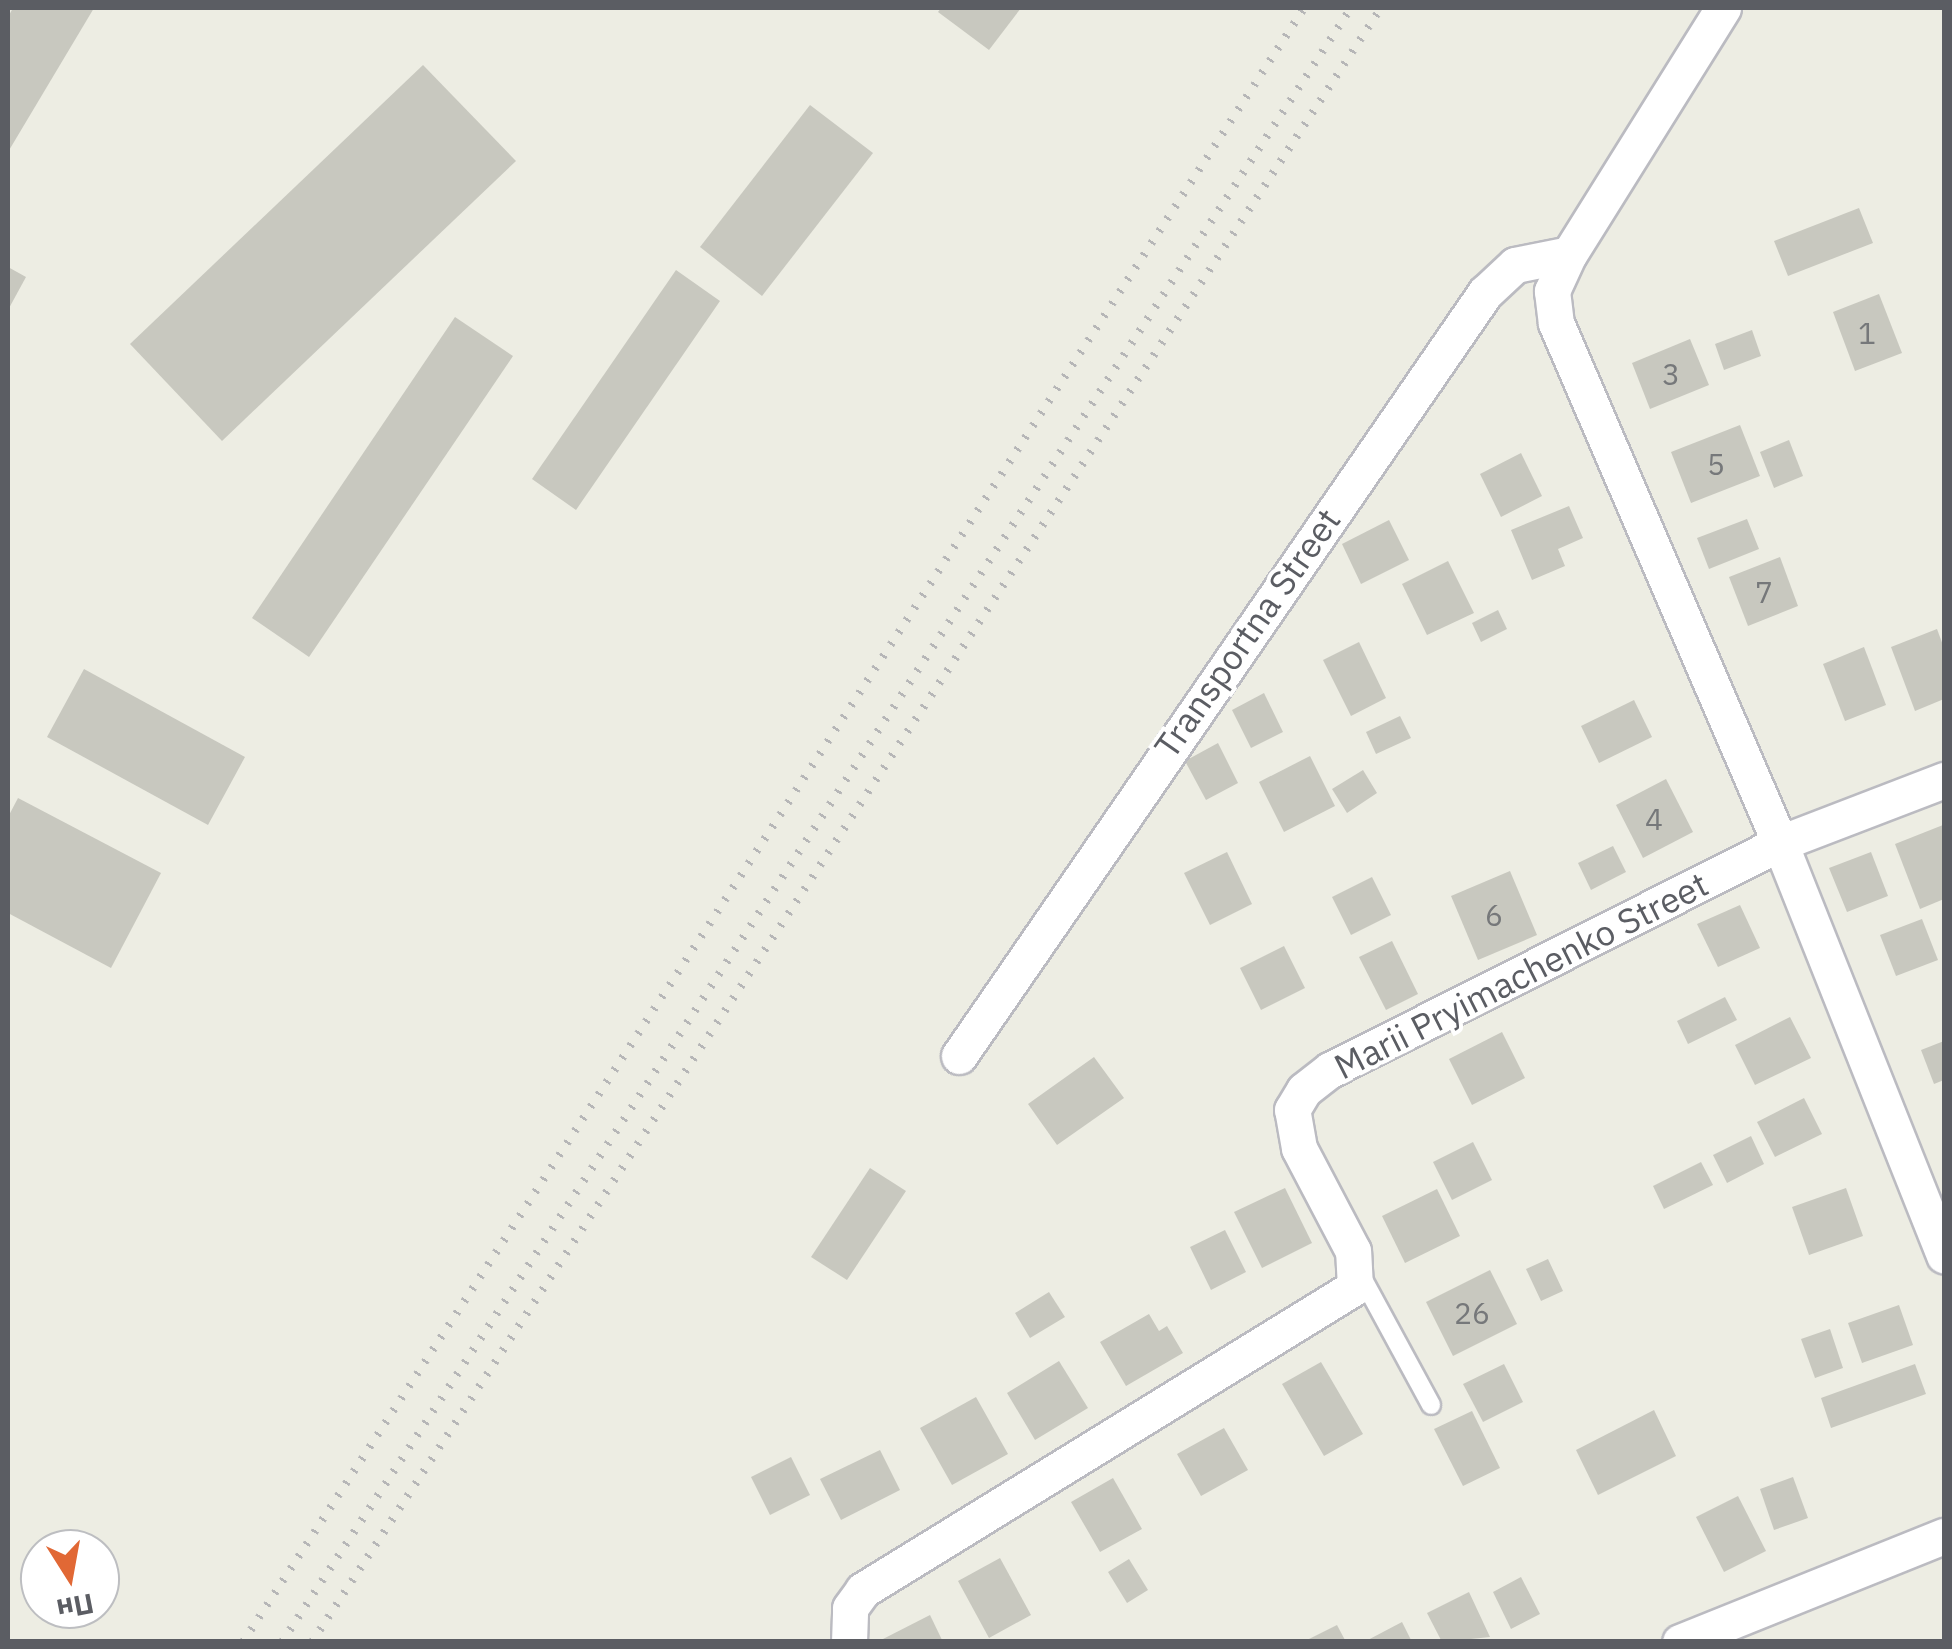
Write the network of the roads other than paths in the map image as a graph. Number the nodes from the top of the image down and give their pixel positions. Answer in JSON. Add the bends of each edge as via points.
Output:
{"nodes":[{"id":1,"x":1723,"y":8,"type":"edge"},
{"id":2,"x":1569,"y":254,"type":"junction"},
{"id":3,"x":1944,"y":780,"type":"edge"},
{"id":4,"x":1780,"y":843,"type":"junction"},
{"id":5,"x":959,"y":1056,"type":"dead end"},
{"id":6,"x":1944,"y":1256,"type":"edge"},
{"id":7,"x":1357,"y":1269,"type":"junction"},
{"id":8,"x":1431,"y":1405,"type":"dead end"},
{"id":9,"x":1944,"y":1536,"type":"edge"},
{"id":10,"x":850,"y":1642,"type":"edge"},
{"id":11,"x":1680,"y":1642,"type":"edge"}],
"edges":[{"from":1,"to":2,"type":"street"},
{"from":2,"to":4,"type":"street","via":[[1552,291],[1556,323]]},
{"from":2,"to":5,"type":"street","name":"Transportna Street","via":[[1515,265],[1485,293]]},
{"from":3,"to":4,"type":"street","name":"Marii Pryimachenko Street"},
{"from":4,"to":6,"type":"street"},
{"from":4,"to":7,"type":"street","name":"Marii Pryimachenko Street","via":[[1330,1070],[1304,1090],[1292,1110],[1299,1148]]},
{"from":7,"to":8,"type":"lane"},
{"from":7,"to":10,"type":"street","via":[[1355,1286],[1340,1300],[863,1590],[850,1608]]},
{"from":9,"to":11,"type":"street"}]}
